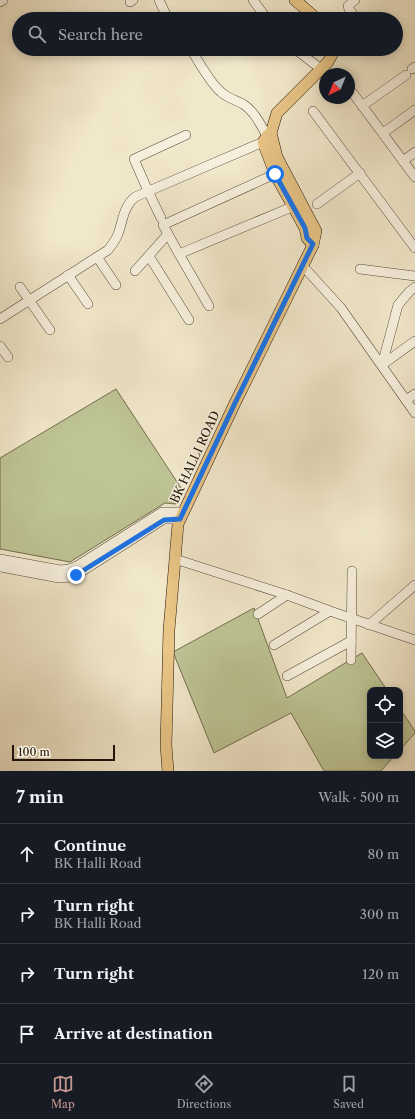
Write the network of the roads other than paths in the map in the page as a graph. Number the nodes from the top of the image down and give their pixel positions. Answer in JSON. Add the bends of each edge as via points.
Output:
{"nodes":[{"id":1,"x":3,"y":0,"type":"edge"},
{"id":2,"x":159,"y":0,"type":"edge"},
{"id":3,"x":253,"y":0,"type":"edge"},
{"id":4,"x":295,"y":0,"type":"edge"},
{"id":5,"x":355,"y":0,"type":"edge"},
{"id":6,"x":0,"y":2,"type":"edge"},
{"id":7,"x":165,"y":12,"type":"edge"},
{"id":8,"x":262,"y":12,"type":"edge"},
{"id":9,"x":309,"y":12,"type":"edge"},
{"id":10,"x":351,"y":12,"type":"edge"},
{"id":11,"x":195,"y":56,"type":"edge"},
{"id":12,"x":304,"y":56,"type":"edge"},
{"id":13,"x":331,"y":56,"type":"edge"},
{"id":14,"x":321,"y":68,"type":"edge"},
{"id":15,"x":323,"y":68,"type":"edge"},
{"id":16,"x":411,"y":70,"type":"edge"},
{"id":17,"x":319,"y":72,"type":"edge"},
{"id":18,"x":355,"y":96,"type":"edge"},
{"id":19,"x":362,"y":106,"type":"junction"},
{"id":20,"x":415,"y":110,"type":"edge"},
{"id":21,"x":313,"y":111,"type":"dead end"},
{"id":22,"x":383,"y":133,"type":"junction"},
{"id":23,"x":186,"y":135,"type":"dead end"},
{"id":24,"x":267,"y":137,"type":"junction"},
{"id":25,"x":415,"y":152,"type":"edge"},
{"id":26,"x":403,"y":161,"type":"junction"},
{"id":27,"x":360,"y":173,"type":"junction"},
{"id":28,"x":275,"y":174,"type":"junction"},
{"id":29,"x":415,"y":177,"type":"edge"},
{"id":30,"x":148,"y":191,"type":"junction"},
{"id":31,"x":317,"y":204,"type":"dead end"},
{"id":32,"x":297,"y":205,"type":"junction"},
{"id":33,"x":161,"y":218,"type":"dead end"},
{"id":34,"x":168,"y":234,"type":"junction"},
{"id":35,"x":414,"y":244,"type":"edge"},
{"id":36,"x":179,"y":254,"type":"junction"},
{"id":37,"x":149,"y":256,"type":"junction"},
{"id":38,"x":97,"y":257,"type":"junction"},
{"id":39,"x":302,"y":265,"type":"junction"},
{"id":40,"x":360,"y":269,"type":"dead end"},
{"id":41,"x":135,"y":271,"type":"dead end"},
{"id":42,"x":68,"y":275,"type":"junction"},
{"id":43,"x":415,"y":276,"type":"edge"},
{"id":44,"x":116,"y":285,"type":"dead end"},
{"id":45,"x":20,"y":287,"type":"dead end"},
{"id":46,"x":415,"y":287,"type":"edge"},
{"id":47,"x":28,"y":300,"type":"junction"},
{"id":48,"x":88,"y":304,"type":"dead end"},
{"id":49,"x":209,"y":306,"type":"dead end"},
{"id":50,"x":0,"y":319,"type":"edge"},
{"id":51,"x":189,"y":320,"type":"dead end"},
{"id":52,"x":50,"y":330,"type":"dead end"},
{"id":53,"x":415,"y":341,"type":"edge"},
{"id":54,"x":0,"y":346,"type":"edge"},
{"id":55,"x":8,"y":358,"type":"dead end"},
{"id":56,"x":382,"y":365,"type":"junction"},
{"id":57,"x":415,"y":394,"type":"edge"},
{"id":58,"x":406,"y":400,"type":"junction"},
{"id":59,"x":415,"y":413,"type":"edge"},
{"id":60,"x":182,"y":516,"type":"junction"},
{"id":61,"x":0,"y":559,"type":"edge"},
{"id":62,"x":175,"y":559,"type":"junction"},
{"id":63,"x":0,"y":567,"type":"edge"},
{"id":64,"x":352,"y":571,"type":"dead end"},
{"id":65,"x":415,"y":585,"type":"edge"},
{"id":66,"x":287,"y":595,"type":"junction"},
{"id":67,"x":330,"y":612,"type":"junction"},
{"id":68,"x":258,"y":614,"type":"dead end"},
{"id":69,"x":351,"y":618,"type":"junction"},
{"id":70,"x":369,"y":624,"type":"junction"},
{"id":71,"x":413,"y":637,"type":"edge"},
{"id":72,"x":351,"y":640,"type":"junction"},
{"id":73,"x":274,"y":645,"type":"dead end"},
{"id":74,"x":351,"y":660,"type":"dead end"},
{"id":75,"x":287,"y":676,"type":"dead end"},
{"id":76,"x":168,"y":771,"type":"edge"}],
"edges":[{"from":1,"to":6,"type":"street"},
{"from":2,"to":7,"type":"street"},
{"from":3,"to":8,"type":"street"},
{"from":4,"to":9,"type":"main road"},
{"from":5,"to":10,"type":"street","via":[[348,6]]},
{"from":11,"to":24,"type":"street","via":[[221,92],[244,104]]},
{"from":12,"to":14,"type":"street"},
{"from":13,"to":15,"type":"main road"},
{"from":16,"to":19,"type":"street"},
{"from":17,"to":24,"type":"main road","via":[[277,113]]},
{"from":18,"to":19,"type":"street"},
{"from":19,"to":22,"type":"street"},
{"from":20,"to":22,"type":"street"},
{"from":21,"to":27,"type":"street"},
{"from":22,"to":26,"type":"street"},
{"from":23,"to":30,"type":"street","via":[[134,159]]},
{"from":24,"to":28,"type":"main road","name":"BK HALLI ROAD"},
{"from":24,"to":30,"type":"street"},
{"from":24,"to":32,"type":"main road","name":"BK HALLI ROAD"},
{"from":25,"to":26,"type":"street"},
{"from":26,"to":29,"type":"street"},
{"from":27,"to":31,"type":"street"},
{"from":27,"to":35,"type":"street"},
{"from":28,"to":32,"type":"main road","name":"BK HALLI ROAD"},
{"from":28,"to":34,"type":"street","via":[[163,225]]},
{"from":30,"to":33,"type":"street"},
{"from":30,"to":38,"type":"street","via":[[130,201],[115,241],[108,250]]},
{"from":32,"to":36,"type":"street"},
{"from":32,"to":39,"type":"main road","name":"BK HALLI ROAD","via":[[316,230],[313,244]]},
{"from":34,"to":36,"type":"street"},
{"from":34,"to":37,"type":"street"},
{"from":36,"to":49,"type":"street"},
{"from":37,"to":41,"type":"street"},
{"from":37,"to":51,"type":"street"},
{"from":38,"to":42,"type":"street"},
{"from":38,"to":44,"type":"street"},
{"from":39,"to":56,"type":"street","via":[[341,308]]},
{"from":39,"to":60,"type":"main road","name":"BK HALLI ROAD"},
{"from":40,"to":43,"type":"street"},
{"from":42,"to":47,"type":"street"},
{"from":42,"to":48,"type":"street"},
{"from":45,"to":47,"type":"street"},
{"from":46,"to":56,"type":"street","via":[[398,305]]},
{"from":47,"to":50,"type":"street"},
{"from":47,"to":52,"type":"street"},
{"from":53,"to":56,"type":"street"},
{"from":54,"to":55,"type":"street"},
{"from":56,"to":58,"type":"street"},
{"from":57,"to":58,"type":"street"},
{"from":58,"to":59,"type":"street"},
{"from":60,"to":61,"type":"street","via":[[162,512],[69,570],[55,570]]},
{"from":60,"to":62,"type":"main road","name":"BK HALLI ROAD","via":[[178,524]]},
{"from":60,"to":63,"type":"street","via":[[164,520],[71,576],[54,577]]},
{"from":62,"to":66,"type":"street"},
{"from":62,"to":76,"type":"main road","name":"BK HALLI ROAD","via":[[168,630]]},
{"from":64,"to":69,"type":"street"},
{"from":65,"to":70,"type":"street"},
{"from":66,"to":67,"type":"street"},
{"from":66,"to":68,"type":"street"},
{"from":67,"to":69,"type":"street"},
{"from":67,"to":73,"type":"street"},
{"from":69,"to":70,"type":"street"},
{"from":69,"to":72,"type":"street"},
{"from":70,"to":71,"type":"street"},
{"from":72,"to":74,"type":"street"},
{"from":72,"to":75,"type":"street"}]}
